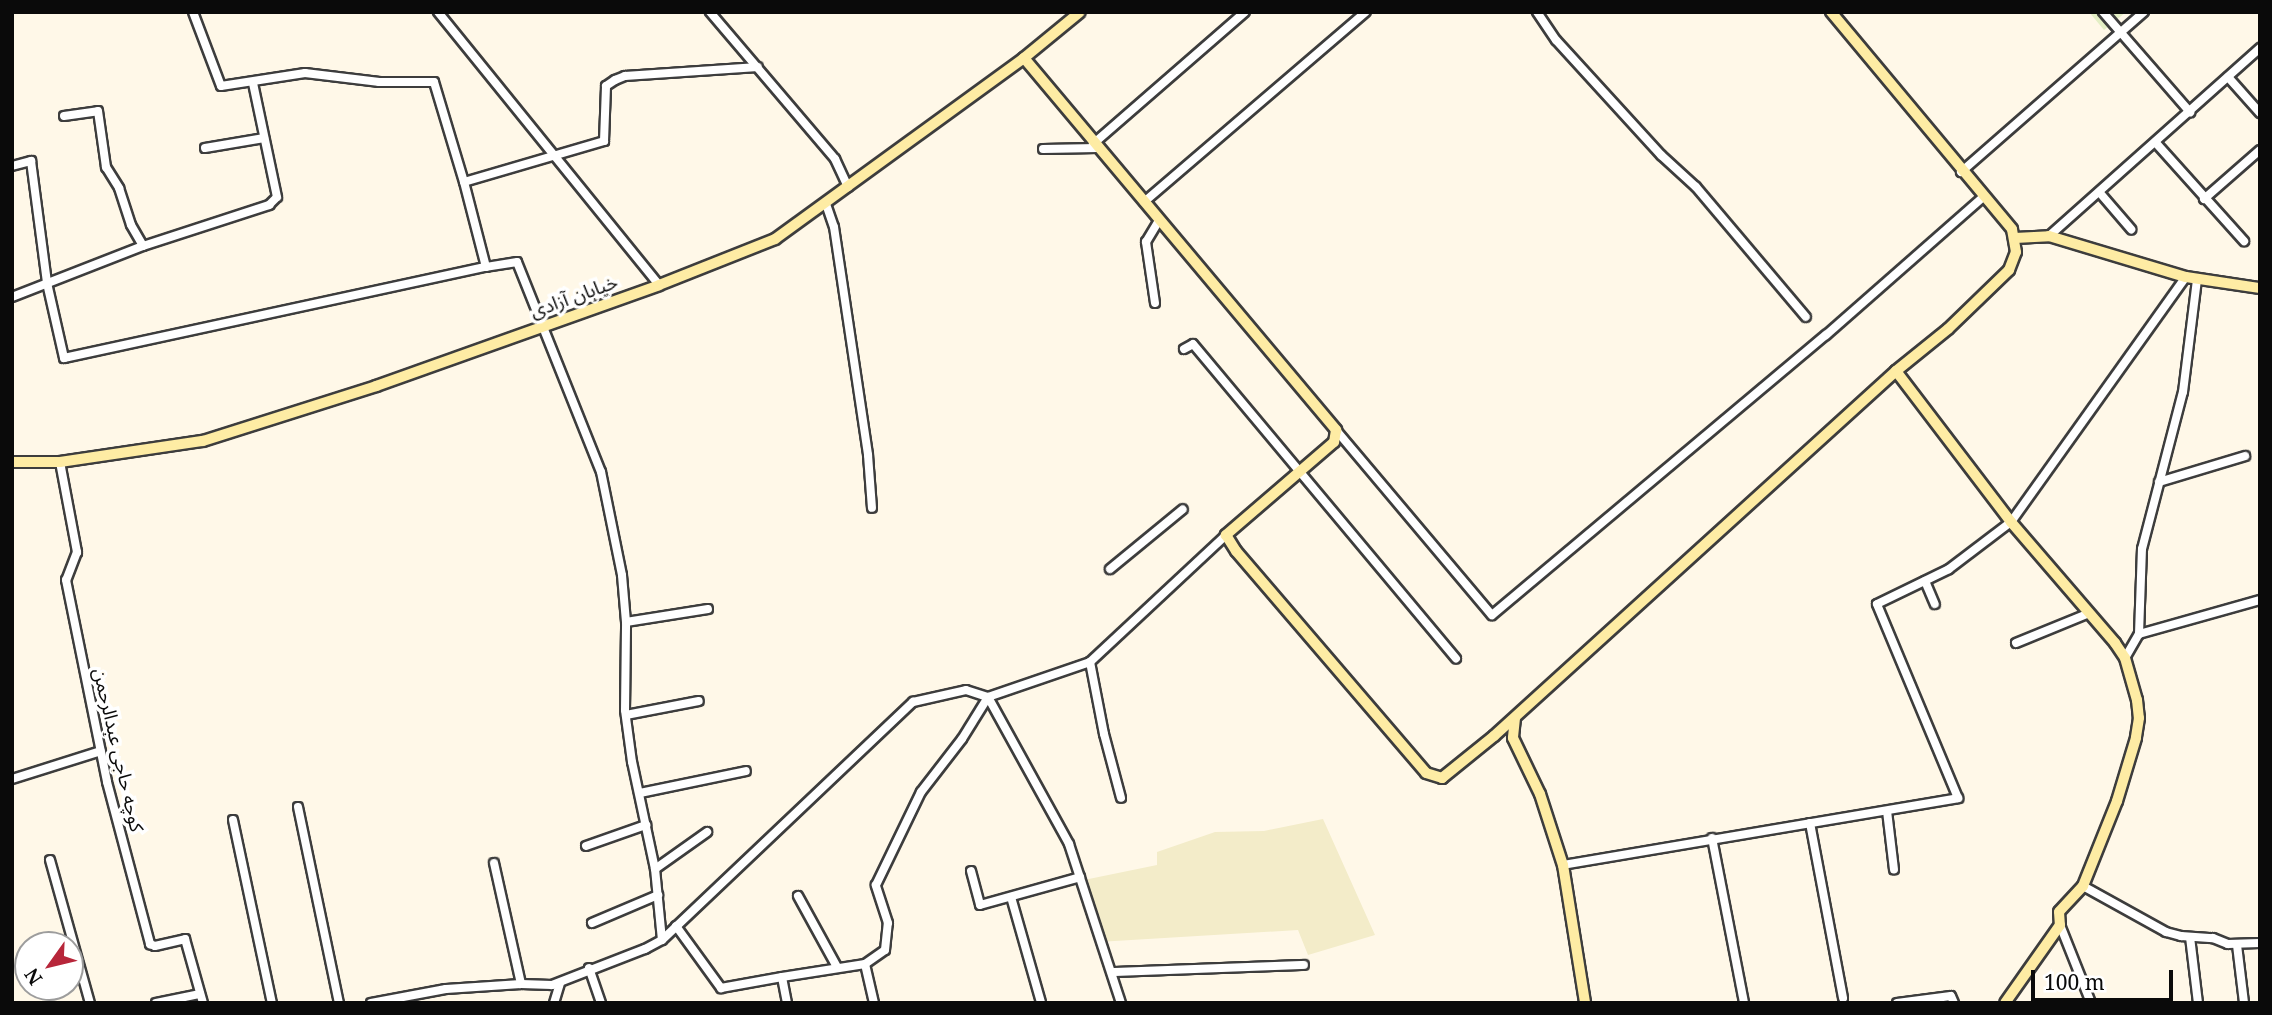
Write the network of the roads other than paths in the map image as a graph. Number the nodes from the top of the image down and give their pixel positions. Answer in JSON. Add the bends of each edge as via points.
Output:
{"nodes":[{"id":1,"x":193,"y":12,"type":"edge"},
{"id":2,"x":438,"y":12,"type":"edge"},
{"id":3,"x":710,"y":12,"type":"edge"},
{"id":4,"x":1080,"y":12,"type":"edge"},
{"id":5,"x":1245,"y":12,"type":"edge"},
{"id":6,"x":1366,"y":12,"type":"edge"},
{"id":7,"x":1537,"y":12,"type":"edge"},
{"id":8,"x":1831,"y":12,"type":"edge"},
{"id":9,"x":2103,"y":12,"type":"edge"},
{"id":10,"x":2144,"y":12,"type":"edge"},
{"id":11,"x":2121,"y":33,"type":"junction"},
{"id":12,"x":2260,"y":48,"type":"edge"},
{"id":13,"x":1024,"y":58,"type":"junction"},
{"id":14,"x":758,"y":67,"type":"junction"},
{"id":15,"x":2228,"y":77,"type":"junction"},
{"id":16,"x":253,"y":83,"type":"junction"},
{"id":17,"x":2190,"y":111,"type":"junction"},
{"id":18,"x":2260,"y":113,"type":"edge"},
{"id":19,"x":64,"y":116,"type":"dead end"},
{"id":20,"x":264,"y":138,"type":"junction"},
{"id":21,"x":2156,"y":143,"type":"junction"},
{"id":22,"x":1095,"y":146,"type":"junction"},
{"id":23,"x":205,"y":148,"type":"dead end"},
{"id":24,"x":1043,"y":149,"type":"dead end"},
{"id":25,"x":2260,"y":150,"type":"edge"},
{"id":26,"x":555,"y":155,"type":"junction"},
{"id":27,"x":12,"y":166,"type":"edge"},
{"id":28,"x":1961,"y":172,"type":"junction"},
{"id":29,"x":464,"y":182,"type":"junction"},
{"id":30,"x":848,"y":187,"type":"junction"},
{"id":31,"x":2100,"y":193,"type":"junction"},
{"id":32,"x":1983,"y":197,"type":"junction"},
{"id":33,"x":2204,"y":199,"type":"junction"},
{"id":34,"x":1144,"y":202,"type":"junction"},
{"id":35,"x":826,"y":204,"type":"junction"},
{"id":36,"x":1159,"y":220,"type":"junction"},
{"id":37,"x":2131,"y":229,"type":"dead end"},
{"id":38,"x":2049,"y":236,"type":"junction"},
{"id":39,"x":2015,"y":238,"type":"junction"},
{"id":40,"x":2244,"y":241,"type":"dead end"},
{"id":41,"x":143,"y":246,"type":"junction"},
{"id":42,"x":486,"y":267,"type":"junction"},
{"id":43,"x":2192,"y":278,"type":"junction"},
{"id":44,"x":47,"y":283,"type":"junction"},
{"id":45,"x":659,"y":285,"type":"junction"},
{"id":46,"x":2260,"y":288,"type":"edge"},
{"id":47,"x":12,"y":297,"type":"edge"},
{"id":48,"x":1154,"y":303,"type":"dead end"},
{"id":49,"x":1806,"y":317,"type":"dead end"},
{"id":50,"x":545,"y":326,"type":"junction"},
{"id":51,"x":1184,"y":349,"type":"dead end"},
{"id":52,"x":1896,"y":372,"type":"junction"},
{"id":53,"x":1336,"y":430,"type":"junction"},
{"id":54,"x":2245,"y":456,"type":"dead end"},
{"id":55,"x":12,"y":462,"type":"edge"},
{"id":56,"x":60,"y":462,"type":"junction"},
{"id":57,"x":1299,"y":470,"type":"junction"},
{"id":58,"x":2159,"y":482,"type":"junction"},
{"id":59,"x":872,"y":508,"type":"dead end"},
{"id":60,"x":1183,"y":509,"type":"dead end"},
{"id":61,"x":2011,"y":522,"type":"junction"},
{"id":62,"x":1226,"y":535,"type":"junction"},
{"id":63,"x":1110,"y":569,"type":"dead end"},
{"id":64,"x":1925,"y":581,"type":"junction"},
{"id":65,"x":2260,"y":600,"type":"edge"},
{"id":66,"x":1935,"y":604,"type":"dead end"},
{"id":67,"x":708,"y":609,"type":"dead end"},
{"id":68,"x":2087,"y":614,"type":"junction"},
{"id":69,"x":626,"y":622,"type":"junction"},
{"id":70,"x":2139,"y":634,"type":"junction"},
{"id":71,"x":2016,"y":643,"type":"dead end"},
{"id":72,"x":2125,"y":658,"type":"junction"},
{"id":73,"x":1456,"y":659,"type":"dead end"},
{"id":74,"x":1090,"y":662,"type":"junction"},
{"id":75,"x":988,"y":697,"type":"junction"},
{"id":76,"x":699,"y":701,"type":"dead end"},
{"id":77,"x":626,"y":715,"type":"junction"},
{"id":78,"x":1515,"y":718,"type":"junction"},
{"id":79,"x":1494,"y":736,"type":"junction"},
{"id":80,"x":1513,"y":738,"type":"junction"},
{"id":81,"x":100,"y":751,"type":"junction"},
{"id":82,"x":746,"y":771,"type":"dead end"},
{"id":83,"x":12,"y":779,"type":"edge"},
{"id":84,"x":640,"y":793,"type":"junction"},
{"id":85,"x":1121,"y":798,"type":"dead end"},
{"id":86,"x":298,"y":807,"type":"dead end"},
{"id":87,"x":1887,"y":811,"type":"junction"},
{"id":88,"x":233,"y":820,"type":"dead end"},
{"id":89,"x":1810,"y":822,"type":"junction"},
{"id":90,"x":646,"y":825,"type":"junction"},
{"id":91,"x":707,"y":832,"type":"dead end"},
{"id":92,"x":1712,"y":838,"type":"junction"},
{"id":93,"x":586,"y":846,"type":"dead end"},
{"id":94,"x":50,"y":860,"type":"dead end"},
{"id":95,"x":494,"y":863,"type":"dead end"},
{"id":96,"x":1563,"y":865,"type":"junction"},
{"id":97,"x":655,"y":869,"type":"junction"},
{"id":98,"x":1894,"y":870,"type":"dead end"},
{"id":99,"x":971,"y":871,"type":"dead end"},
{"id":100,"x":1080,"y":877,"type":"junction"},
{"id":101,"x":2082,"y":886,"type":"junction"},
{"id":102,"x":658,"y":895,"type":"junction"},
{"id":103,"x":798,"y":896,"type":"dead end"},
{"id":104,"x":1011,"y":897,"type":"junction"},
{"id":105,"x":592,"y":923,"type":"dead end"},
{"id":106,"x":2060,"y":925,"type":"junction"},
{"id":107,"x":676,"y":926,"type":"junction"},
{"id":108,"x":2190,"y":937,"type":"junction"},
{"id":109,"x":662,"y":940,"type":"junction"},
{"id":110,"x":2260,"y":943,"type":"edge"},
{"id":111,"x":2237,"y":945,"type":"junction"},
{"id":112,"x":865,"y":964,"type":"junction"},
{"id":113,"x":1304,"y":965,"type":"dead end"},
{"id":114,"x":837,"y":967,"type":"junction"},
{"id":115,"x":589,"y":968,"type":"junction"},
{"id":116,"x":1112,"y":972,"type":"junction"},
{"id":117,"x":782,"y":977,"type":"junction"},
{"id":118,"x":561,"y":983,"type":"junction"},
{"id":119,"x":521,"y":984,"type":"junction"},
{"id":120,"x":1843,"y":998,"type":"dead end"},
{"id":121,"x":202,"y":999,"type":"edge"},
{"id":122,"x":1041,"y":1002,"type":"edge"},
{"id":123,"x":90,"y":1003,"type":"edge"},
{"id":124,"x":156,"y":1003,"type":"edge"},
{"id":125,"x":272,"y":1003,"type":"edge"},
{"id":126,"x":339,"y":1003,"type":"edge"},
{"id":127,"x":371,"y":1003,"type":"edge"},
{"id":128,"x":554,"y":1003,"type":"edge"},
{"id":129,"x":601,"y":1003,"type":"edge"},
{"id":130,"x":787,"y":1003,"type":"edge"},
{"id":131,"x":874,"y":1003,"type":"edge"},
{"id":132,"x":1121,"y":1003,"type":"edge"},
{"id":133,"x":1584,"y":1003,"type":"edge"},
{"id":134,"x":1744,"y":1003,"type":"edge"},
{"id":135,"x":1897,"y":1003,"type":"edge"},
{"id":136,"x":1954,"y":1003,"type":"edge"},
{"id":137,"x":2005,"y":1003,"type":"edge"},
{"id":138,"x":2091,"y":1003,"type":"edge"},
{"id":139,"x":2197,"y":1003,"type":"edge"},
{"id":140,"x":2244,"y":1003,"type":"edge"}],
"edges":[{"from":1,"to":16,"type":"street","via":[[221,86]]},
{"from":2,"to":26,"type":"street"},
{"from":3,"to":14,"type":"street"},
{"from":4,"to":13,"type":"street","name":"خیابان آزادی"},
{"from":5,"to":22,"type":"street"},
{"from":6,"to":34,"type":"street"},
{"from":7,"to":49,"type":"street","via":[[1556,40],[1696,187]]},
{"from":8,"to":28,"type":"street"},
{"from":9,"to":11,"type":"street"},
{"from":10,"to":11,"type":"street"},
{"from":11,"to":17,"type":"street"},
{"from":11,"to":28,"type":"street"},
{"from":12,"to":15,"type":"street"},
{"from":13,"to":22,"type":"street"},
{"from":13,"to":30,"type":"street","name":"خیابان آزادی"},
{"from":14,"to":26,"type":"street","via":[[615,80],[607,86],[604,141]]},
{"from":14,"to":30,"type":"street","via":[[835,159]]},
{"from":15,"to":17,"type":"street"},
{"from":15,"to":18,"type":"street"},
{"from":16,"to":20,"type":"street"},
{"from":16,"to":29,"type":"street","via":[[305,73],[379,82],[434,82]]},
{"from":17,"to":21,"type":"street"},
{"from":19,"to":41,"type":"street","via":[[98,111],[106,167]]},
{"from":20,"to":23,"type":"street"},
{"from":20,"to":41,"type":"street","via":[[277,197],[270,205]]},
{"from":21,"to":31,"type":"street"},
{"from":21,"to":33,"type":"street"},
{"from":22,"to":24,"type":"street"},
{"from":22,"to":34,"type":"street"},
{"from":25,"to":33,"type":"street"},
{"from":26,"to":29,"type":"street"},
{"from":26,"to":45,"type":"street"},
{"from":27,"to":44,"type":"street","via":[[30,161]]},
{"from":28,"to":32,"type":"street"},
{"from":29,"to":42,"type":"street"},
{"from":30,"to":35,"type":"street","name":"خیابان آزادی"},
{"from":31,"to":37,"type":"street"},
{"from":31,"to":38,"type":"street"},
{"from":32,"to":39,"type":"street"},
{"from":32,"to":53,"type":"street","via":[[1492,615]]},
{"from":33,"to":40,"type":"street"},
{"from":34,"to":36,"type":"street"},
{"from":35,"to":45,"type":"street","name":"خیابان آزادی","via":[[775,239]]},
{"from":35,"to":59,"type":"street","via":[[834,227]]},
{"from":36,"to":48,"type":"street","via":[[1146,242]]},
{"from":36,"to":53,"type":"street"},
{"from":38,"to":39,"type":"street"},
{"from":38,"to":43,"type":"street"},
{"from":39,"to":52,"type":"street","via":[[2009,271]]},
{"from":41,"to":44,"type":"street"},
{"from":42,"to":44,"type":"street","via":[[64,358]]},
{"from":42,"to":50,"type":"street","via":[[517,262]]},
{"from":43,"to":46,"type":"street"},
{"from":43,"to":58,"type":"street","via":[[2183,392]]},
{"from":43,"to":61,"type":"street"},
{"from":44,"to":47,"type":"street"},
{"from":45,"to":50,"type":"street","name":"خیابان آزادی"},
{"from":50,"to":56,"type":"street","name":"خیابان آزادی","via":[[203,441]]},
{"from":50,"to":69,"type":"street","via":[[601,472],[622,575]]},
{"from":51,"to":57,"type":"street","via":[[1193,344]]},
{"from":52,"to":61,"type":"street"},
{"from":52,"to":78,"type":"street"},
{"from":53,"to":57,"type":"street","via":[[1334,442]]},
{"from":54,"to":58,"type":"street"},
{"from":55,"to":56,"type":"street","name":"خیابان آزادی"},
{"from":56,"to":81,"type":"street","name":"کوچه حاجی عبدالرحمن","via":[[76,552],[66,580]]},
{"from":57,"to":62,"type":"street"},
{"from":57,"to":73,"type":"street"},
{"from":58,"to":70,"type":"street","via":[[2142,550]]},
{"from":60,"to":63,"type":"street"},
{"from":61,"to":64,"type":"street","via":[[1949,569]]},
{"from":61,"to":68,"type":"street"},
{"from":62,"to":74,"type":"street"},
{"from":62,"to":79,"type":"street","via":[[1426,774],[1442,778]]},
{"from":64,"to":66,"type":"street"},
{"from":64,"to":87,"type":"street","via":[[1877,604],[1958,798]]},
{"from":65,"to":70,"type":"street"},
{"from":67,"to":69,"type":"street"},
{"from":68,"to":71,"type":"street"},
{"from":68,"to":72,"type":"street"},
{"from":69,"to":77,"type":"street"},
{"from":70,"to":72,"type":"street"},
{"from":72,"to":101,"type":"street","via":[[2137,700],[2136,738],[2117,801]]},
{"from":74,"to":75,"type":"street"},
{"from":74,"to":85,"type":"street"},
{"from":75,"to":100,"type":"street","via":[[1069,844]]},
{"from":75,"to":107,"type":"street","via":[[966,690],[913,702]]},
{"from":75,"to":112,"type":"street","via":[[921,792],[889,855],[876,885],[888,923],[885,950]]},
{"from":76,"to":77,"type":"street"},
{"from":77,"to":84,"type":"street"},
{"from":78,"to":79,"type":"street"},
{"from":78,"to":80,"type":"street"},
{"from":79,"to":80,"type":"street"},
{"from":80,"to":96,"type":"street","via":[[1539,794]]},
{"from":81,"to":83,"type":"street"},
{"from":81,"to":121,"type":"street","name":"کوچه حاجی عبدالرحمن","via":[[150,944],[184,939]]},
{"from":82,"to":84,"type":"street"},
{"from":84,"to":90,"type":"street"},
{"from":86,"to":126,"type":"street"},
{"from":87,"to":89,"type":"street"},
{"from":87,"to":98,"type":"street"},
{"from":88,"to":125,"type":"street"},
{"from":89,"to":92,"type":"street"},
{"from":89,"to":120,"type":"street"},
{"from":90,"to":93,"type":"street"},
{"from":90,"to":97,"type":"street"},
{"from":91,"to":97,"type":"street"},
{"from":92,"to":96,"type":"street"},
{"from":92,"to":134,"type":"street"},
{"from":94,"to":123,"type":"street"},
{"from":95,"to":119,"type":"street"},
{"from":96,"to":133,"type":"street"},
{"from":97,"to":102,"type":"street"},
{"from":99,"to":104,"type":"street","via":[[980,905]]},
{"from":100,"to":104,"type":"street"},
{"from":100,"to":116,"type":"street"},
{"from":101,"to":106,"type":"street","via":[[2059,912]]},
{"from":101,"to":108,"type":"street","via":[[2166,932]]},
{"from":102,"to":105,"type":"street"},
{"from":102,"to":109,"type":"street"},
{"from":103,"to":114,"type":"street"},
{"from":104,"to":122,"type":"street"},
{"from":106,"to":137,"type":"street"},
{"from":106,"to":138,"type":"street"},
{"from":107,"to":109,"type":"street"},
{"from":107,"to":117,"type":"street","via":[[720,988]]},
{"from":108,"to":111,"type":"street"},
{"from":108,"to":139,"type":"street"},
{"from":109,"to":115,"type":"street"},
{"from":110,"to":111,"type":"street"},
{"from":111,"to":140,"type":"street"},
{"from":112,"to":114,"type":"street"},
{"from":112,"to":131,"type":"street"},
{"from":113,"to":116,"type":"street"},
{"from":114,"to":117,"type":"street"},
{"from":115,"to":118,"type":"street"},
{"from":115,"to":129,"type":"street"},
{"from":116,"to":132,"type":"street"},
{"from":117,"to":130,"type":"street"},
{"from":118,"to":119,"type":"street"},
{"from":118,"to":128,"type":"street"},
{"from":119,"to":127,"type":"street","via":[[421,992]]},
{"from":121,"to":124,"type":"street"},
{"from":135,"to":136,"type":"street","via":[[1951,996]]}]}
